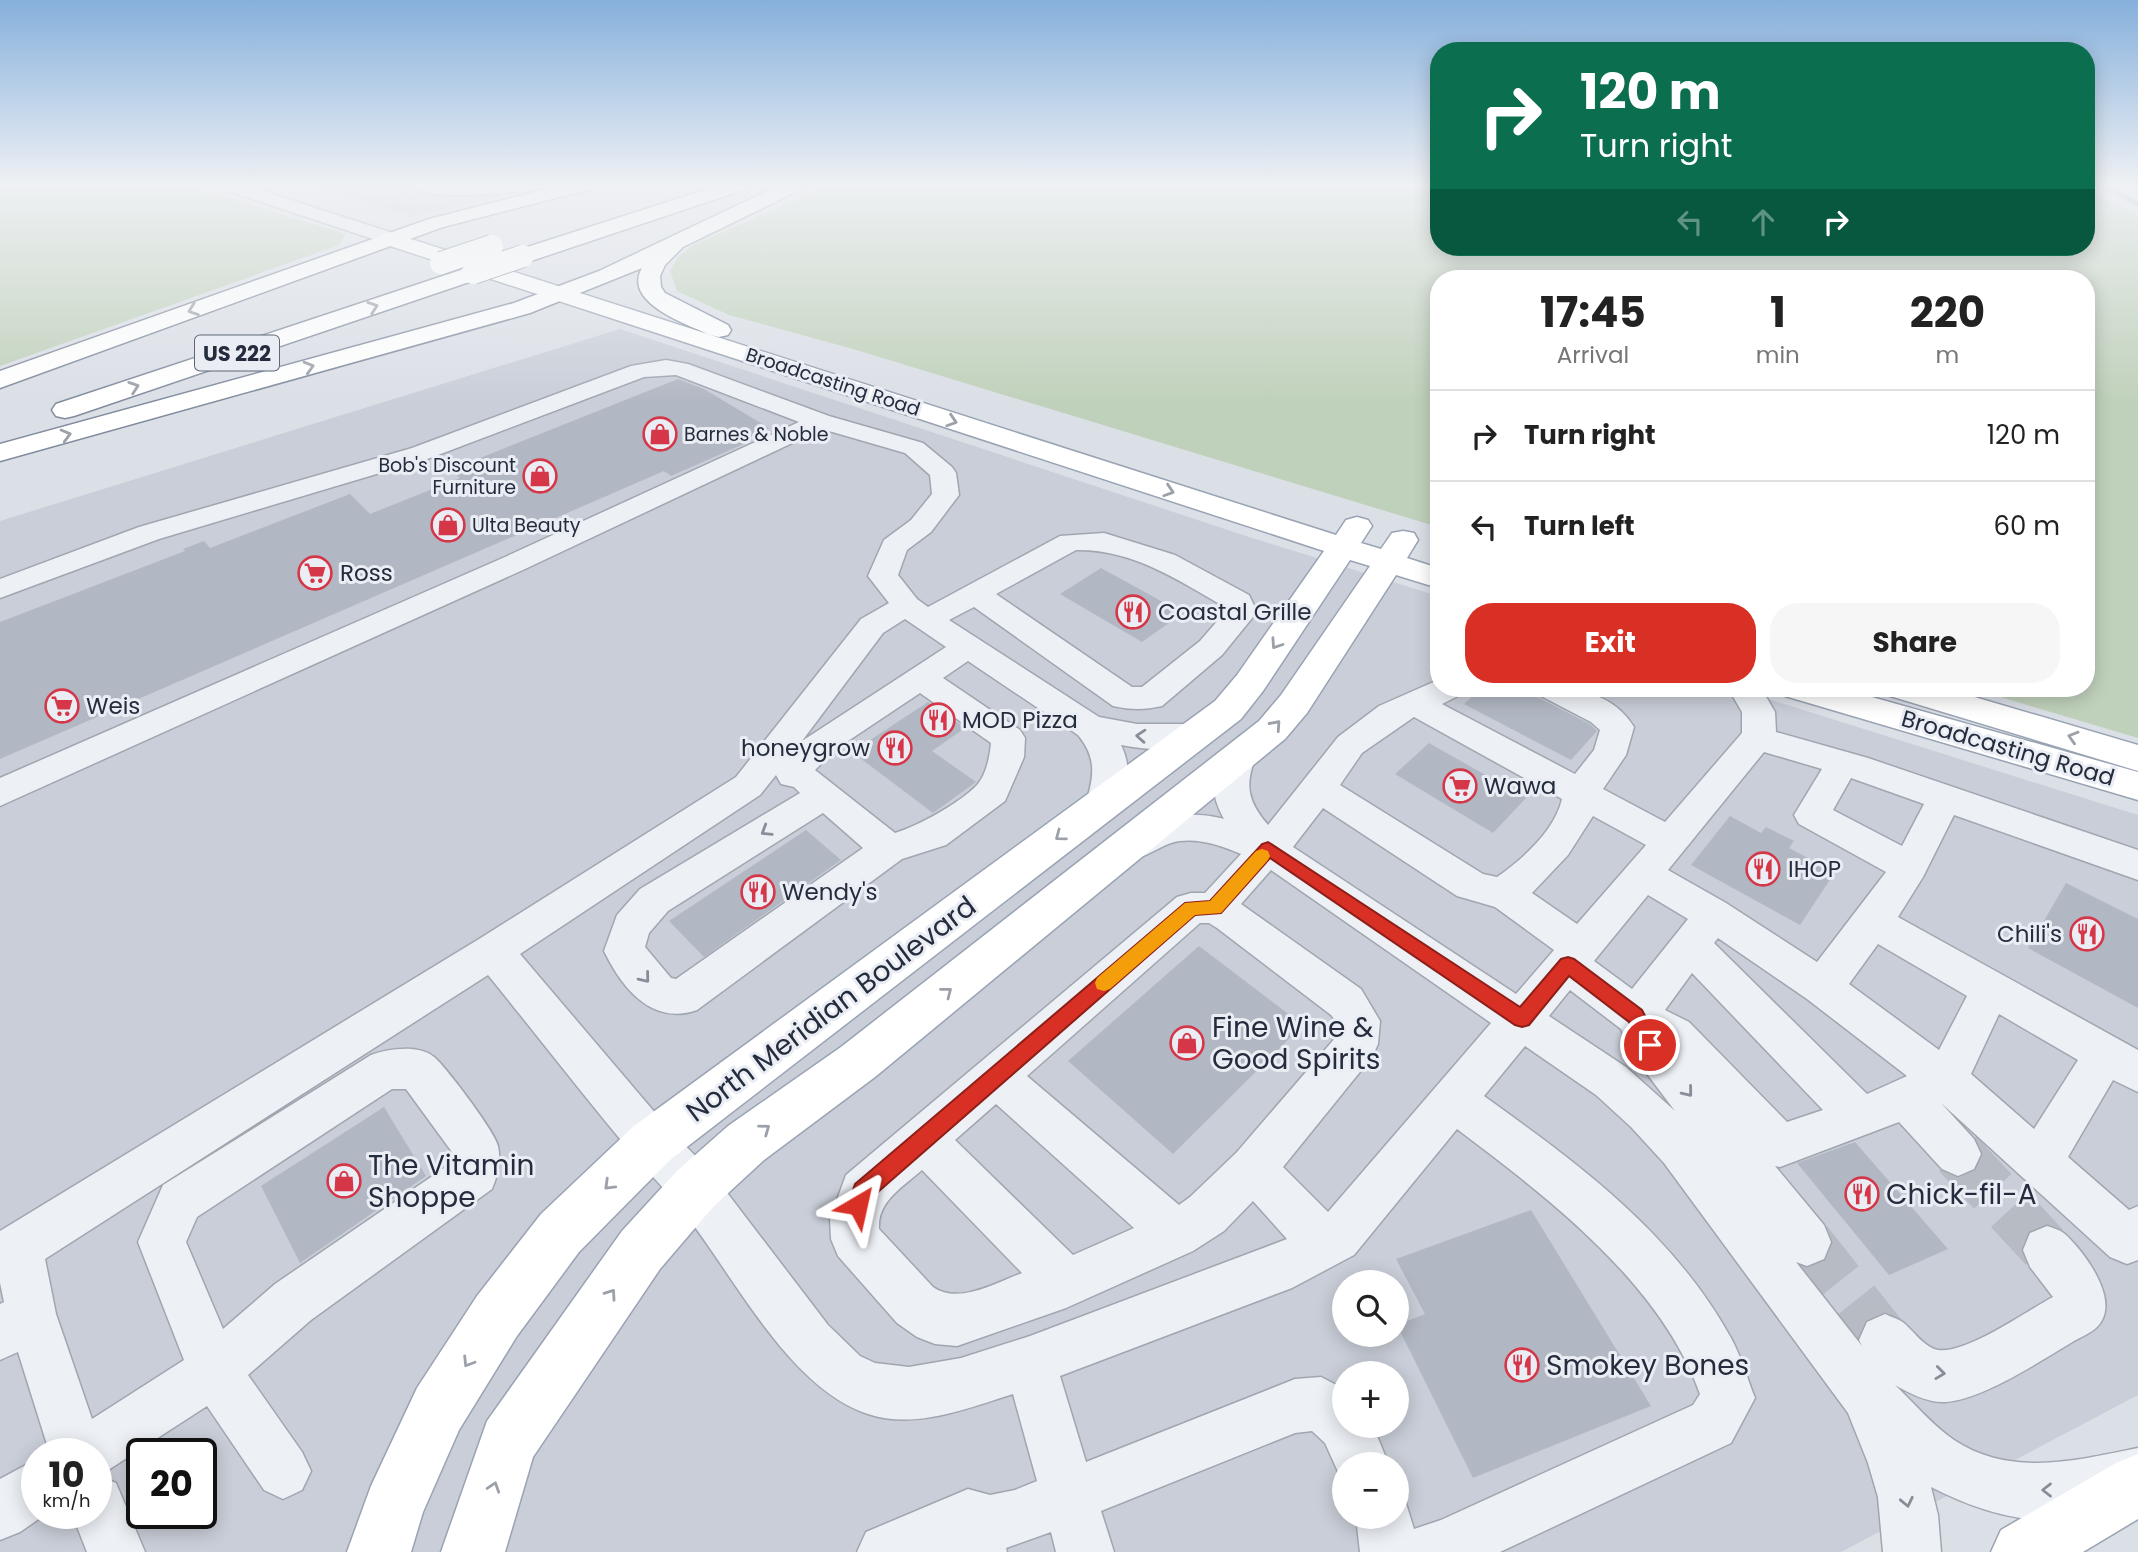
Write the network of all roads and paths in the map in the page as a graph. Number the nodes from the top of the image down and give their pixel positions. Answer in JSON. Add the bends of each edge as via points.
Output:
{"nodes":[{"id":1,"x":340,"y":257,"type":"edge"},
{"id":2,"x":458,"y":257,"type":"edge"},
{"id":3,"x":471,"y":257,"type":"edge"},
{"id":4,"x":519,"y":257,"type":"edge"},
{"id":5,"x":643,"y":257,"type":"edge"},
{"id":6,"x":662,"y":257,"type":"edge"},
{"id":7,"x":572,"y":290,"type":"junction"},
{"id":8,"x":719,"y":330,"type":"junction"},
{"id":9,"x":104,"y":372,"type":"dead end"},
{"id":10,"x":0,"y":380,"type":"edge"},
{"id":11,"x":820,"y":422,"type":"junction"},
{"id":12,"x":0,"y":432,"type":"edge"},
{"id":13,"x":0,"y":453,"type":"edge"},
{"id":14,"x":1349,"y":536,"type":"junction"},
{"id":15,"x":1406,"y":550,"type":"junction"},
{"id":16,"x":1430,"y":571,"type":"edge"},
{"id":17,"x":0,"y":589,"type":"edge"},
{"id":18,"x":974,"y":593,"type":"junction"},
{"id":19,"x":917,"y":613,"type":"junction"},
{"id":20,"x":968,"y":647,"type":"junction"},
{"id":21,"x":920,"y":678,"type":"junction"},
{"id":22,"x":1430,"y":697,"type":"edge"},
{"id":23,"x":1570,"y":697,"type":"edge"},
{"id":24,"x":1750,"y":697,"type":"edge"},
{"id":25,"x":1829,"y":697,"type":"edge"},
{"id":26,"x":1933,"y":697,"type":"edge"},
{"id":27,"x":1416,"y":704,"type":"junction"},
{"id":28,"x":1090,"y":727,"type":"junction"},
{"id":29,"x":1193,"y":736,"type":"junction"},
{"id":30,"x":1757,"y":738,"type":"junction"},
{"id":31,"x":1239,"y":757,"type":"junction"},
{"id":32,"x":2138,"y":758,"type":"edge"},
{"id":33,"x":1843,"y":763,"type":"junction"},
{"id":34,"x":797,"y":774,"type":"junction"},
{"id":35,"x":2138,"y":786,"type":"edge"},
{"id":36,"x":1318,"y":788,"type":"junction"},
{"id":37,"x":0,"y":793,"type":"edge"},
{"id":38,"x":1581,"y":794,"type":"junction"},
{"id":39,"x":1945,"y":798,"type":"junction"},
{"id":40,"x":1104,"y":803,"type":"junction"},
{"id":41,"x":901,"y":845,"type":"junction"},
{"id":42,"x":1268,"y":849,"type":"junction"},
{"id":43,"x":1124,"y":850,"type":"junction"},
{"id":44,"x":1657,"y":858,"type":"junction"},
{"id":45,"x":2138,"y":865,"type":"edge"},
{"id":46,"x":1910,"y":867,"type":"junction"},
{"id":47,"x":1502,"y":892,"type":"junction"},
{"id":48,"x":1214,"y":908,"type":"junction"},
{"id":49,"x":1873,"y":922,"type":"junction"},
{"id":50,"x":1701,"y":930,"type":"junction"},
{"id":51,"x":493,"y":951,"type":"junction"},
{"id":52,"x":1574,"y":956,"type":"junction"},
{"id":53,"x":1822,"y":987,"type":"junction"},
{"id":54,"x":1991,"y":989,"type":"junction"},
{"id":55,"x":1636,"y":1016,"type":"junction"},
{"id":56,"x":1522,"y":1019,"type":"junction"},
{"id":57,"x":2122,"y":1063,"type":"edge"},
{"id":58,"x":996,"y":1077,"type":"junction"},
{"id":59,"x":1946,"y":1080,"type":"junction"},
{"id":60,"x":1906,"y":1098,"type":"junction"},
{"id":61,"x":1454,"y":1100,"type":"junction"},
{"id":62,"x":1861,"y":1118,"type":"junction"},
{"id":63,"x":923,"y":1139,"type":"junction"},
{"id":64,"x":652,"y":1143,"type":"junction"},
{"id":65,"x":1958,"y":1154,"type":"tunnel mouth"},
{"id":66,"x":2039,"y":1162,"type":"junction"},
{"id":67,"x":1253,"y":1168,"type":"junction"},
{"id":68,"x":695,"y":1189,"type":"junction"},
{"id":69,"x":2138,"y":1230,"type":"edge"},
{"id":70,"x":1176,"y":1234,"type":"junction"},
{"id":71,"x":1807,"y":1242,"type":"tunnel mouth"},
{"id":72,"x":1325,"y":1244,"type":"junction"},
{"id":73,"x":2046,"y":1250,"type":"tunnel mouth"},
{"id":74,"x":9,"y":1254,"type":"edge"},
{"id":75,"x":1066,"y":1283,"type":"junction"},
{"id":76,"x":16,"y":1324,"type":"edge"},
{"id":77,"x":1885,"y":1340,"type":"tunnel mouth"},
{"id":78,"x":1030,"y":1362,"type":"junction"},
{"id":79,"x":214,"y":1371,"type":"junction"},
{"id":80,"x":1865,"y":1393,"type":"junction"},
{"id":81,"x":1332,"y":1414,"type":"edge"},
{"id":82,"x":69,"y":1438,"type":"edge"},
{"id":83,"x":111,"y":1438,"type":"edge"},
{"id":84,"x":283,"y":1471,"type":"dead end"},
{"id":85,"x":2138,"y":1476,"type":"edge"},
{"id":86,"x":2138,"y":1485,"type":"edge"},
{"id":87,"x":21,"y":1498,"type":"edge"},
{"id":88,"x":1068,"y":1498,"type":"junction"},
{"id":89,"x":0,"y":1512,"type":"edge"},
{"id":90,"x":107,"y":1529,"type":"edge"},
{"id":91,"x":1386,"y":1529,"type":"edge"},
{"id":92,"x":973,"y":1535,"type":"edge"},
{"id":93,"x":116,"y":1552,"type":"edge"},
{"id":94,"x":379,"y":1552,"type":"edge"},
{"id":95,"x":473,"y":1552,"type":"edge"},
{"id":96,"x":886,"y":1552,"type":"edge"},
{"id":97,"x":1085,"y":1552,"type":"edge"},
{"id":98,"x":1390,"y":1552,"type":"edge"},
{"id":99,"x":1429,"y":1552,"type":"edge"},
{"id":100,"x":1912,"y":1552,"type":"edge"},
{"id":101,"x":2023,"y":1552,"type":"edge"}],
"edges":[{"from":1,"to":10,"type":"main road","one_way":true},
{"from":2,"to":9,"type":"main road","number":"US 222","bridge":true},
{"from":3,"to":7,"type":"main road","name":"Broadcasting Road"},
{"from":12,"to":4,"type":"main road","number":"US 222","one_way":true,"bridge":true},
{"from":5,"to":7,"type":"main road"},
{"from":6,"to":8,"type":"main road","via":[[647,277],[654,296]]},
{"from":7,"to":8,"type":"main road","name":"Broadcasting Road"},
{"from":13,"to":7,"type":"main road","one_way":true,"via":[[522,308]]},
{"from":7,"to":14,"type":"main road","name":"Broadcasting Road","one_way":true},
{"from":8,"to":14,"type":"main road","name":"Broadcasting Road"},
{"from":11,"to":17,"type":"street","via":[[696,373],[649,369],[421,453],[149,533]]},
{"from":11,"to":19,"type":"street","via":[[914,448],[943,473],[946,495],[921,526],[894,546],[883,576]]},
{"from":11,"to":37,"type":"street"},
{"from":14,"to":15,"type":"main road","name":"Broadcasting Road"},
{"from":14,"to":29,"type":"main road","name":"North Meridian Boulevard","one_way":true,"via":[[1250,683],[1228,710]]},
{"from":15,"to":16,"type":"main road","name":"Broadcasting Road"},
{"from":31,"to":15,"type":"main road","one_way":true,"via":[[1294,704]]},
{"from":18,"to":18,"type":"street","via":[[1070,542],[1104,541],[1165,561],[1238,602],[1241,612],[1211,648],[1150,698],[1125,698]]},
{"from":18,"to":19,"type":"street"},
{"from":19,"to":20,"type":"street"},
{"from":19,"to":34,"type":"street","via":[[872,626]]},
{"from":20,"to":21,"type":"street"},
{"from":20,"to":28,"type":"street"},
{"from":21,"to":34,"type":"street","via":[[824,741]]},
{"from":21,"to":41,"type":"street","via":[[1008,738],[1007,757],[992,792],[933,835]]},
{"from":22,"to":27,"type":"street"},
{"from":23,"to":38,"type":"street","via":[[1617,727],[1616,744]]},
{"from":24,"to":30,"type":"street","via":[[1761,721]]},
{"from":25,"to":35,"type":"main road","name":"Broadcasting Road"},
{"from":32,"to":26,"type":"main road","name":"Broadcasting Road","one_way":true},
{"from":27,"to":36,"type":"street","via":[[1391,714],[1350,744]]},
{"from":27,"to":38,"type":"street"},
{"from":29,"to":28,"type":"street","one_way":true,"via":[[1137,736]]},
{"from":28,"to":40,"type":"street","via":[[1107,746],[1112,762]]},
{"from":29,"to":40,"type":"main road","name":"North Meridian Boulevard"},
{"from":30,"to":33,"type":"street"},
{"from":30,"to":44,"type":"street"},
{"from":31,"to":42,"type":"street","via":[[1230,772],[1232,803]]},
{"from":31,"to":43,"type":"main road"},
{"from":33,"to":39,"type":"street"},
{"from":33,"to":46,"type":"street","via":[[1812,815]]},
{"from":34,"to":41,"type":"street"},
{"from":34,"to":41,"type":"street","one_way":true,"via":[[654,900],[631,926],[624,951],[659,995],[682,998]]},
{"from":34,"to":51,"type":"street","via":[[748,786]]},
{"from":36,"to":42,"type":"street"},
{"from":36,"to":47,"type":"street","via":[[1471,885]]},
{"from":38,"to":44,"type":"street"},
{"from":38,"to":47,"type":"street","via":[[1564,833],[1516,886]]},
{"from":39,"to":45,"type":"street"},
{"from":39,"to":46,"type":"street"},
{"from":40,"to":64,"type":"main road","name":"North Meridian Boulevard","one_way":true},
{"from":42,"to":43,"type":"street","via":[[1200,827],[1167,830]]},
{"from":42,"to":48,"type":"street"},
{"from":42,"to":56,"type":"street"},
{"from":68,"to":43,"type":"main road","one_way":true,"via":[[746,1143],[858,1062]]},
{"from":44,"to":50,"type":"street"},
{"from":44,"to":52,"type":"street"},
{"from":46,"to":49,"type":"street"},
{"from":47,"to":52,"type":"street"},
{"from":48,"to":58,"type":"street","via":[[1191,908]]},
{"from":48,"to":67,"type":"street","via":[[1346,1002],[1359,1021],[1357,1044]]},
{"from":49,"to":53,"type":"street"},
{"from":49,"to":54,"type":"street"},
{"from":50,"to":53,"type":"street"},
{"from":50,"to":55,"type":"street"},
{"from":50,"to":62,"type":"street"},
{"from":51,"to":64,"type":"street"},
{"from":51,"to":74,"type":"street"},
{"from":52,"to":55,"type":"street"},
{"from":52,"to":56,"type":"street"},
{"from":53,"to":59,"type":"street"},
{"from":54,"to":57,"type":"street"},
{"from":54,"to":59,"type":"street"},
{"from":55,"to":62,"type":"street","via":[[1674,1035],[1780,1146]]},
{"from":55,"to":71,"type":"street","one_way":true,"via":[[1650,1045]]},
{"from":56,"to":61,"type":"street"},
{"from":56,"to":80,"type":"street","via":[[1611,1081],[1656,1121]]},
{"from":57,"to":66,"type":"street"},
{"from":58,"to":63,"type":"street"},
{"from":58,"to":70,"type":"street"},
{"from":59,"to":60,"type":"street"},
{"from":59,"to":66,"type":"street"},
{"from":60,"to":62,"type":"street"},
{"from":60,"to":65,"type":"street"},
{"from":61,"to":72,"type":"street","via":[[1363,1209],[1337,1238]]},
{"from":61,"to":99,"type":"street","via":[[1553,1173],[1633,1245],[1713,1356],[1728,1398],[1712,1424]]},
{"from":63,"to":75,"type":"street"},
{"from":63,"to":75,"type":"street","via":[[863,1191],[854,1219],[855,1239],[915,1305],[935,1319],[957,1321]]},
{"from":64,"to":68,"type":"street"},
{"from":64,"to":94,"type":"main road","name":"North Meridian Boulevard","one_way":true,"via":[[560,1233],[497,1315],[438,1409],[393,1508]]},
{"from":66,"to":69,"type":"street","via":[[2127,1240]]},
{"from":67,"to":70,"type":"street","via":[[1207,1214]]},
{"from":67,"to":72,"type":"street"},
{"from":68,"to":78,"type":"street","via":[[810,1343],[842,1374],[870,1389],[909,1393],[961,1384]]},
{"from":95,"to":68,"type":"main road","one_way":true,"via":[[508,1442],[641,1250]]},
{"from":70,"to":75,"type":"street"},
{"from":72,"to":78,"type":"street","via":[[1292,1263]]},
{"from":77,"to":73,"type":"street","one_way":true,"via":[[1897,1356],[1947,1377],[2080,1309],[2078,1289]]},
{"from":74,"to":76,"type":"street"},
{"from":76,"to":82,"type":"street"},
{"from":78,"to":88,"type":"street"},
{"from":79,"to":79,"type":"street","via":[[293,1302],[476,1173],[475,1146],[418,1070],[386,1069],[180,1201],[162,1242]]},
{"from":79,"to":83,"type":"street"},
{"from":79,"to":84,"type":"street"},
{"from":85,"to":80,"type":"street","one_way":true,"via":[[2053,1492],[2013,1489],[1971,1478],[1934,1459]]},
{"from":80,"to":100,"type":"street","one_way":true,"via":[[1898,1463],[1909,1509]]},
{"from":81,"to":88,"type":"street","via":[[1321,1404],[1295,1406]]},
{"from":86,"to":101,"type":"main road"},
{"from":87,"to":89,"type":"street"},
{"from":88,"to":92,"type":"street","via":[[990,1523]]},
{"from":88,"to":97,"type":"street"},
{"from":90,"to":93,"type":"street"},
{"from":91,"to":98,"type":"street"},
{"from":92,"to":96,"type":"street"}]}
